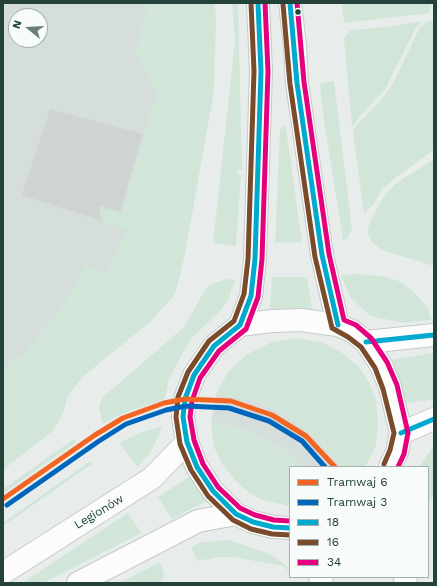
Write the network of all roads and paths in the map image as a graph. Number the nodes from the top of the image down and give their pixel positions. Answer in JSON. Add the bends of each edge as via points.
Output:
{"nodes":[{"id":1,"x":258,"y":3,"type":"edge"},
{"id":2,"x":290,"y":3,"type":"edge"},
{"id":3,"x":338,"y":325,"type":"junction"},
{"id":4,"x":240,"y":326,"type":"junction"},
{"id":5,"x":434,"y":335,"type":"edge"},
{"id":6,"x":366,"y":342,"type":"junction"},
{"id":7,"x":434,"y":419,"type":"edge"},
{"id":8,"x":401,"y":433,"type":"junction"},
{"id":9,"x":187,"y":442,"type":"junction"},
{"id":10,"x":390,"y":466,"type":"edge"},
{"id":11,"x":236,"y":514,"type":"junction"},
{"id":12,"x":289,"y":528,"type":"edge"},
{"id":13,"x":3,"y":573,"type":"edge"},
{"id":14,"x":78,"y":583,"type":"edge"}],
"edges":[{"from":1,"to":4,"type":"street","via":[[261,71],[255,259],[251,296]]},
{"from":2,"to":3,"type":"street","via":[[297,83],[322,255]]},
{"from":3,"to":4,"type":"street","via":[[301,320]]},
{"from":3,"to":6,"type":"street"},
{"from":4,"to":9,"type":"street","via":[[214,346],[194,375],[185,399],[183,417]]},
{"from":5,"to":6,"type":"street"},
{"from":6,"to":8,"type":"street","via":[[381,365],[390,387]]},
{"from":7,"to":8,"type":"street"},
{"from":8,"to":10,"type":"street"},
{"from":9,"to":11,"type":"street","via":[[197,467],[213,492]]},
{"from":9,"to":13,"type":"street","name":"Legionów","via":[[152,478]]},
{"from":11,"to":12,"type":"street","via":[[272,527]]},
{"from":11,"to":14,"type":"street","via":[[198,521]]}]}
